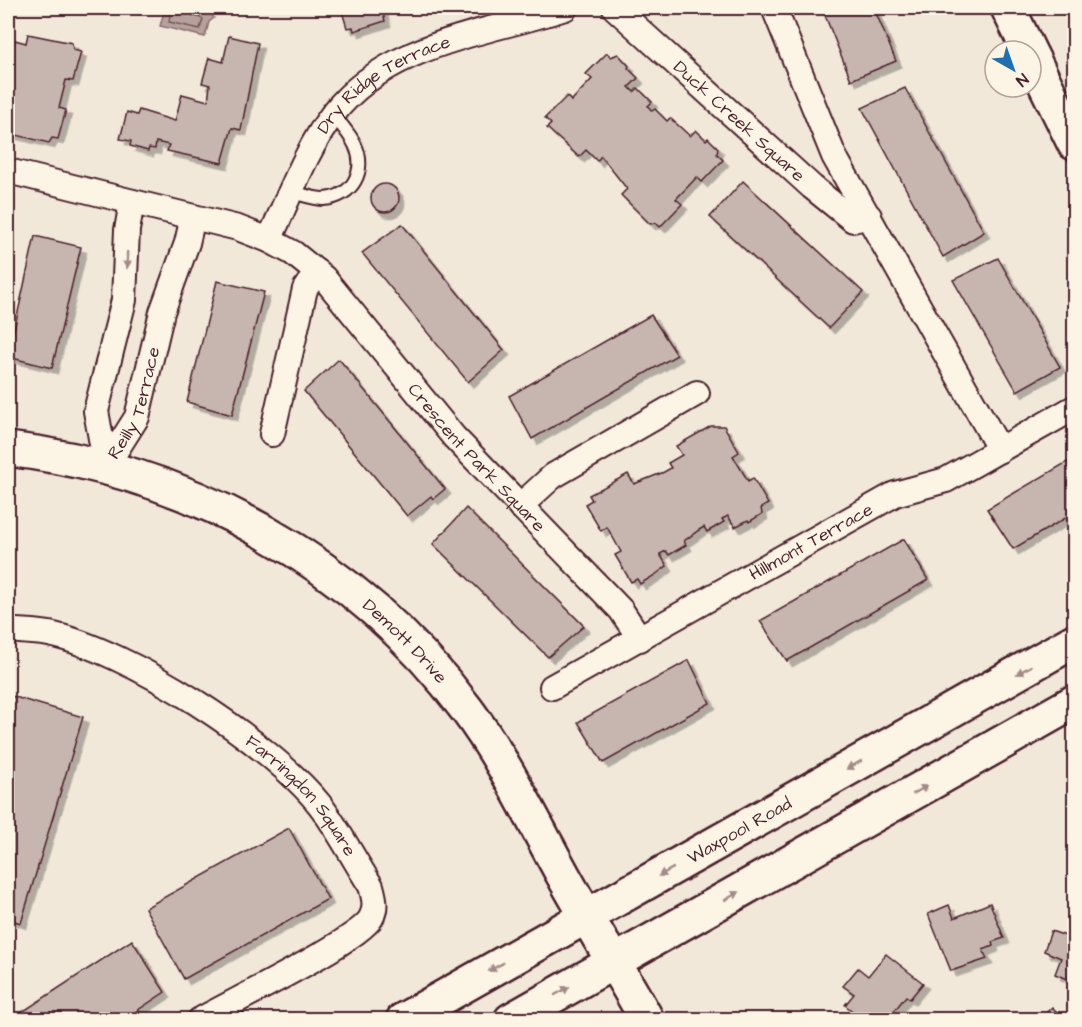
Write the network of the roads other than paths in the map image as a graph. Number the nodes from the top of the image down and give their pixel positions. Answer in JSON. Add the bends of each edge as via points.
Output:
{"nodes":[{"id":1,"x":565,"y":8,"type":"edge"},
{"id":2,"x":615,"y":8,"type":"edge"},
{"id":3,"x":774,"y":8,"type":"edge"},
{"id":4,"x":1008,"y":8,"type":"edge"},
{"id":5,"x":1023,"y":39,"type":"edge"},
{"id":6,"x":1043,"y":80,"type":"edge"},
{"id":7,"x":333,"y":114,"type":"junction"},
{"id":8,"x":1074,"y":143,"type":"edge"},
{"id":9,"x":8,"y":171,"type":"edge"},
{"id":10,"x":292,"y":192,"type":"junction"},
{"id":11,"x":132,"y":202,"type":"junction"},
{"id":12,"x":869,"y":216,"type":"junction"},
{"id":13,"x":193,"y":217,"type":"junction"},
{"id":14,"x":269,"y":240,"type":"junction"},
{"id":15,"x":317,"y":272,"type":"junction"},
{"id":16,"x":124,"y":300,"type":"junction"},
{"id":17,"x":162,"y":312,"type":"junction"},
{"id":18,"x":697,"y":393,"type":"dead end"},
{"id":19,"x":1074,"y":408,"type":"edge"},
{"id":20,"x":272,"y":434,"type":"dead end"},
{"id":21,"x":8,"y":448,"type":"edge"},
{"id":22,"x":1000,"y":450,"type":"junction"},
{"id":23,"x":106,"y":466,"type":"junction"},
{"id":24,"x":520,"y":506,"type":"junction"},
{"id":25,"x":8,"y":630,"type":"edge"},
{"id":26,"x":640,"y":639,"type":"junction"},
{"id":27,"x":1074,"y":641,"type":"edge"},
{"id":28,"x":552,"y":687,"type":"dead end"},
{"id":29,"x":1074,"y":702,"type":"edge"},
{"id":30,"x":587,"y":916,"type":"junction"},
{"id":31,"x":614,"y":963,"type":"junction"},
{"id":32,"x":200,"y":1020,"type":"edge"},
{"id":33,"x":403,"y":1020,"type":"edge"},
{"id":34,"x":511,"y":1020,"type":"edge"},
{"id":35,"x":647,"y":1020,"type":"edge"}],
"edges":[{"from":1,"to":7,"type":"street","name":"Dry Ridge Terrace","via":[[414,53],[383,68]]},
{"from":2,"to":12,"type":"street","name":"Duck Creek Square","via":[[812,187],[853,220]]},
{"from":3,"to":12,"type":"street","via":[[834,156]]},
{"from":4,"to":5,"type":"street"},
{"from":6,"to":8,"type":"street"},
{"from":7,"to":10,"type":"street","name":"Dry Ridge Terrace"},
{"from":7,"to":10,"type":"lane","via":[[355,145],[359,177],[346,191],[324,199]]},
{"from":9,"to":11,"type":"street","name":"Crescent Park Square"},
{"from":10,"to":14,"type":"street","name":"Dry Ridge Terrace"},
{"from":11,"to":13,"type":"street","name":"Crescent Park Square"},
{"from":11,"to":16,"type":"street","name":"Reilly Terrace","one_way":true},
{"from":12,"to":22,"type":"street"},
{"from":13,"to":14,"type":"street","name":"Crescent Park Square"},
{"from":13,"to":17,"type":"street","name":"Reilly Terrace"},
{"from":14,"to":15,"type":"street","name":"Crescent Park Square"},
{"from":15,"to":20,"type":"street","via":[[305,289]]},
{"from":15,"to":24,"type":"street","name":"Crescent Park Square","via":[[454,437]]},
{"from":16,"to":17,"type":"street"},
{"from":16,"to":23,"type":"street","name":"Reilly Terrace","via":[[96,411]]},
{"from":17,"to":23,"type":"street","name":"Reilly Terrace","via":[[136,417]]},
{"from":18,"to":24,"type":"street","via":[[553,476]]},
{"from":19,"to":22,"type":"street","name":"Hillmont Terrace"},
{"from":21,"to":23,"type":"street","name":"Demott Drive"},
{"from":22,"to":26,"type":"street","name":"Hillmont Terrace","via":[[946,480],[895,494]]},
{"from":23,"to":30,"type":"street","name":"Demott Drive","via":[[169,486],[232,513],[330,573],[374,609],[423,657],[467,710],[499,758]]},
{"from":24,"to":26,"type":"street","name":"Crescent Park Square","via":[[621,610]]},
{"from":25,"to":32,"type":"street","name":"Farringdon Square","via":[[48,634],[105,652],[250,739],[287,770],[320,806],[371,886],[376,901],[371,918],[348,939]]},
{"from":26,"to":28,"type":"street","name":"Hillmont Terrace"},
{"from":27,"to":30,"type":"street","name":"Waxpool Road","one_way":true},
{"from":31,"to":29,"type":"street","one_way":true},
{"from":30,"to":31,"type":"street","name":"Demott Drive"},
{"from":30,"to":33,"type":"street","name":"Waxpool Road","one_way":true},
{"from":34,"to":31,"type":"street","one_way":true},
{"from":31,"to":35,"type":"street","name":"Demott Drive"}]}
